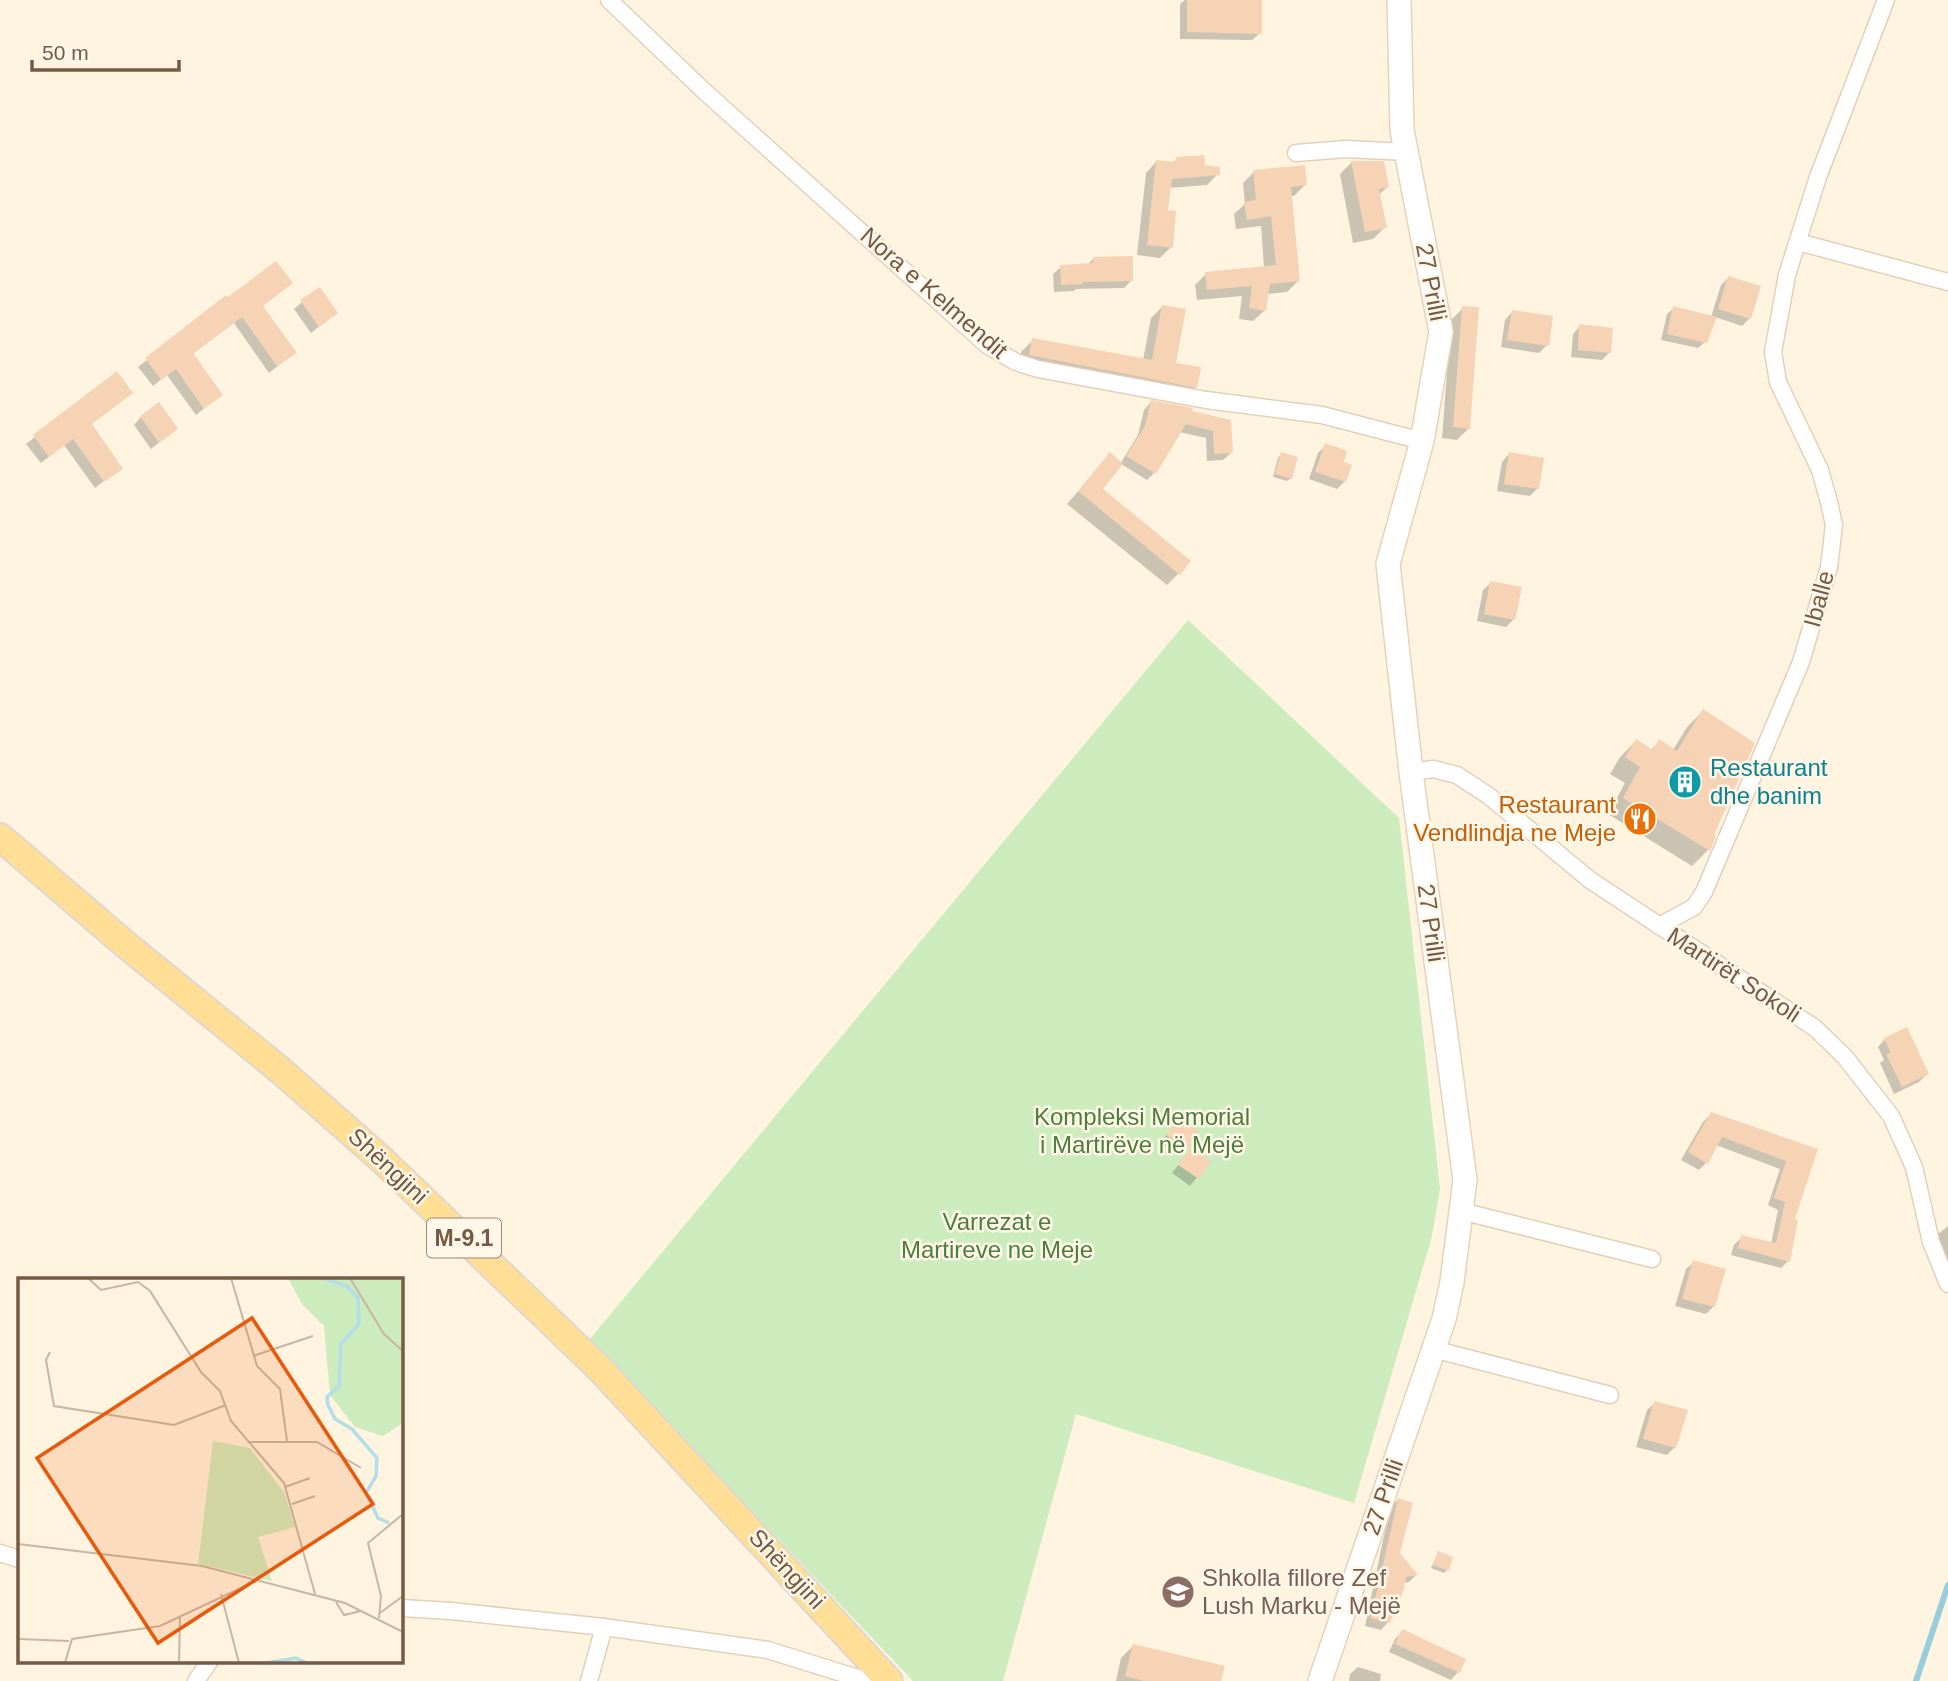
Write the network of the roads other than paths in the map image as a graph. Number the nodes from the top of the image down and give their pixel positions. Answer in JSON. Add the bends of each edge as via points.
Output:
{"nodes":[{"id":1,"x":609,"y":0,"type":"edge"},
{"id":2,"x":1399,"y":0,"type":"edge"},
{"id":3,"x":1886,"y":0,"type":"edge"},
{"id":4,"x":1406,"y":152,"type":"junction"},
{"id":5,"x":1296,"y":153,"type":"dead end"},
{"id":6,"x":1798,"y":242,"type":"junction"},
{"id":7,"x":1948,"y":282,"type":"edge"},
{"id":8,"x":1422,"y":441,"type":"junction"},
{"id":9,"x":1410,"y":772,"type":"junction"},
{"id":10,"x":0,"y":837,"type":"edge"},
{"id":11,"x":1659,"y":926,"type":"junction"},
{"id":12,"x":1461,"y":1211,"type":"junction"},
{"id":13,"x":1653,"y":1259,"type":"dead end"},
{"id":14,"x":1948,"y":1284,"type":"edge"},
{"id":15,"x":1433,"y":1349,"type":"junction"},
{"id":16,"x":1609,"y":1395,"type":"dead end"},
{"id":17,"x":0,"y":1553,"type":"edge"},
{"id":18,"x":18,"y":1559,"type":"edge"},
{"id":19,"x":402,"y":1608,"type":"edge"},
{"id":20,"x":604,"y":1627,"type":"junction"},
{"id":21,"x":208,"y":1664,"type":"edge"},
{"id":22,"x":196,"y":1681,"type":"edge"},
{"id":23,"x":589,"y":1681,"type":"edge"},
{"id":24,"x":867,"y":1681,"type":"edge"},
{"id":25,"x":889,"y":1681,"type":"edge"},
{"id":26,"x":1320,"y":1681,"type":"edge"}],
"edges":[{"from":1,"to":8,"type":"street","name":"Nora e Kelmendit","via":[[704,91],[1004,356],[1038,369],[1206,400],[1322,415]]},
{"from":2,"to":4,"type":"street","name":"27 Prilli"},
{"from":3,"to":6,"type":"street","name":"Iballe"},
{"from":4,"to":5,"type":"street","via":[[1346,149]]},
{"from":4,"to":8,"type":"street","name":"27 Prilli","via":[[1441,332]]},
{"from":6,"to":7,"type":"street"},
{"from":6,"to":11,"type":"street","name":"Iballe","via":[[1777,324],[1773,365],[1820,470],[1829,502],[1834,526],[1829,567],[1801,662],[1704,892],[1694,907]]},
{"from":8,"to":9,"type":"street","name":"27 Prilli","via":[[1388,564]]},
{"from":9,"to":11,"type":"street","name":"Martirët Sokoli","via":[[1433,769],[1457,775],[1590,880]]},
{"from":9,"to":12,"type":"street","name":"27 Prilli","via":[[1465,1180]]},
{"from":10,"to":25,"type":"main road","name":"Shëngjini","number":"M-9.1","via":[[280,1069],[411,1187],[601,1370]]},
{"from":11,"to":14,"type":"street","name":"Martirët Sokoli","via":[[1815,1028],[1845,1057],[1891,1116],[1914,1167],[1931,1242]]},
{"from":12,"to":13,"type":"street"},
{"from":12,"to":15,"type":"street","name":"27 Prilli","via":[[1452,1282]]},
{"from":15,"to":16,"type":"street"},
{"from":15,"to":26,"type":"street","name":"27 Prilli"},
{"from":17,"to":18,"type":"street"},
{"from":19,"to":20,"type":"street"},
{"from":20,"to":23,"type":"street"},
{"from":20,"to":24,"type":"street","via":[[768,1650]]},
{"from":21,"to":22,"type":"street"}]}
